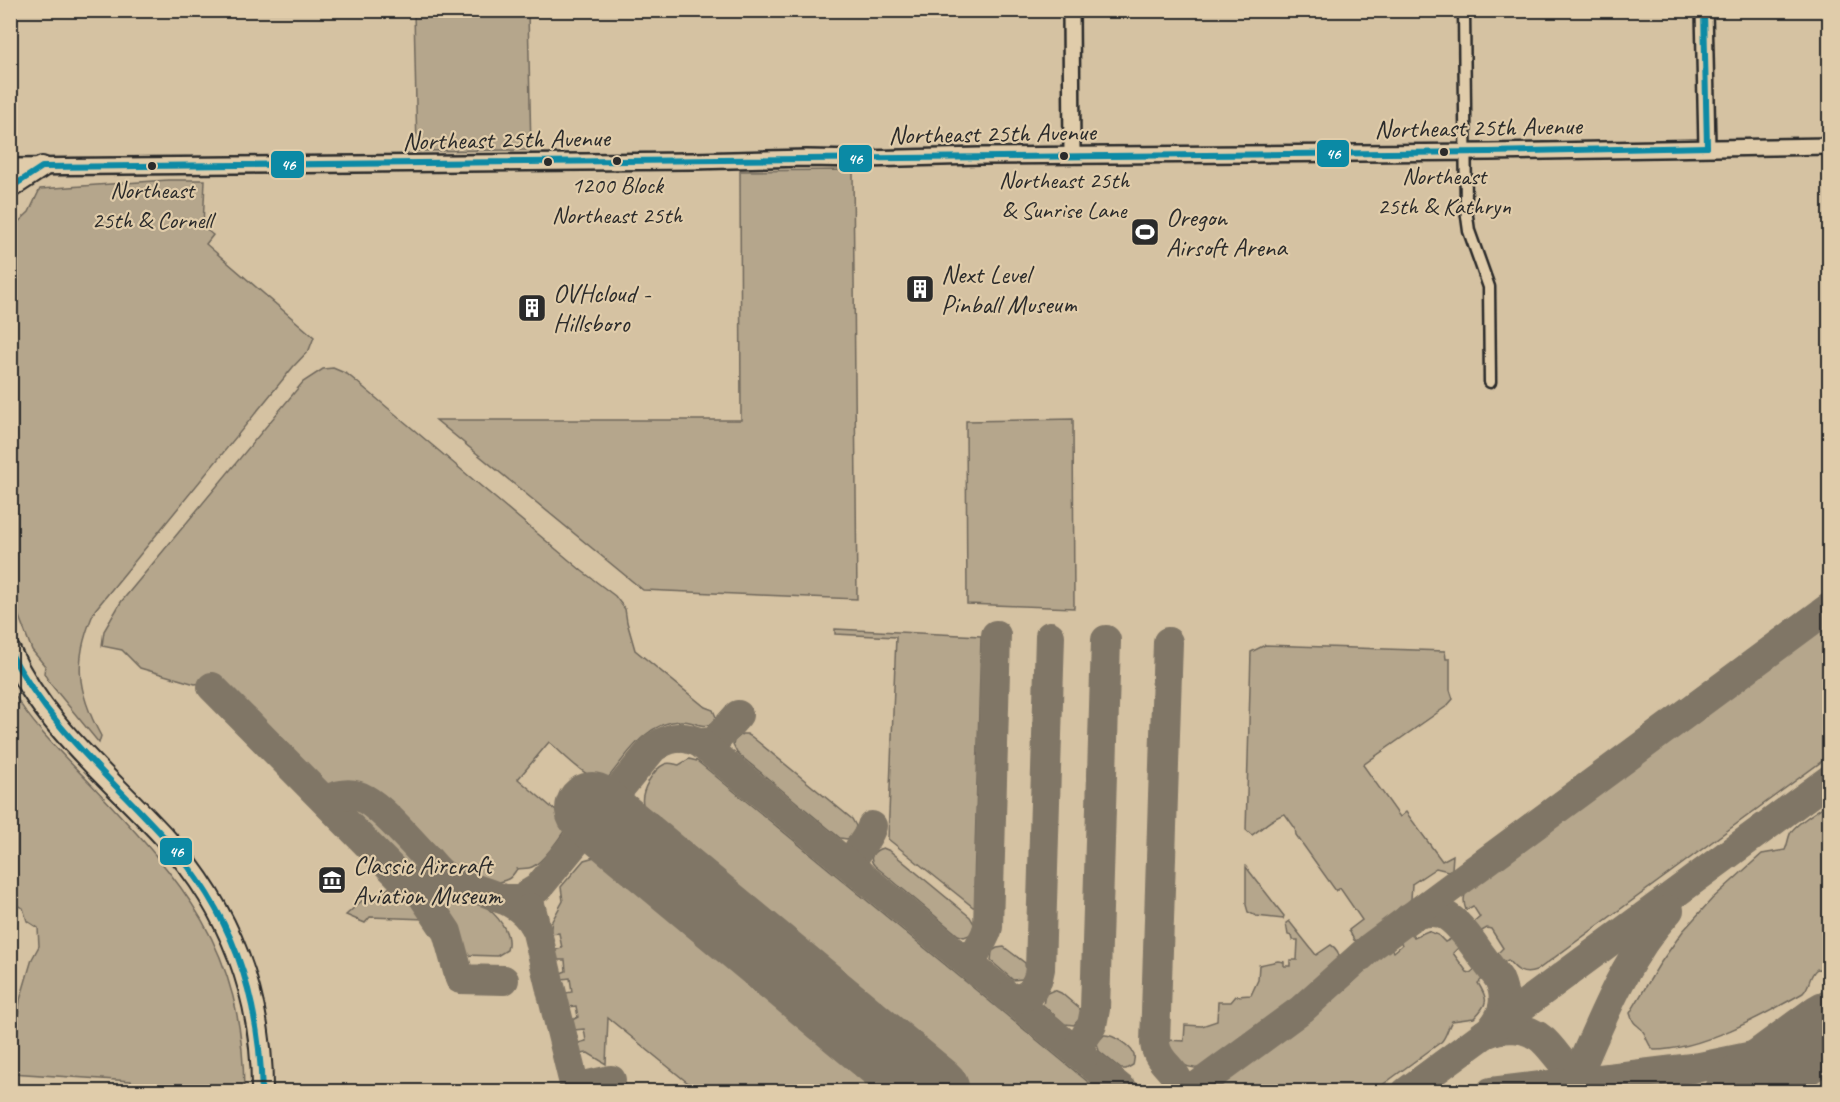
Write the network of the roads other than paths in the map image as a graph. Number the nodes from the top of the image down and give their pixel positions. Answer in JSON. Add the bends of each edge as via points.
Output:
{"nodes":[{"id":1,"x":1071,"y":10,"type":"edge"},
{"id":2,"x":1464,"y":10,"type":"edge"},
{"id":3,"x":1704,"y":10,"type":"edge"},
{"id":4,"x":1830,"y":146,"type":"edge"},
{"id":5,"x":1707,"y":147,"type":"junction"},
{"id":6,"x":1465,"y":152,"type":"junction"},
{"id":7,"x":1071,"y":155,"type":"junction"},
{"id":8,"x":10,"y":167,"type":"edge"},
{"id":9,"x":42,"y":167,"type":"junction"},
{"id":10,"x":10,"y":188,"type":"edge"},
{"id":11,"x":1490,"y":382,"type":"dead end"},
{"id":12,"x":10,"y":651,"type":"edge"},
{"id":13,"x":262,"y":1092,"type":"edge"}],
"edges":[{"from":1,"to":7,"type":"main road"},
{"from":2,"to":6,"type":"street"},
{"from":3,"to":5,"type":"main road"},
{"from":4,"to":5,"type":"main road","name":"Northeast 25th Avenue"},
{"from":5,"to":6,"type":"main road","name":"Northeast 25th Avenue"},
{"from":6,"to":7,"type":"main road","name":"Northeast 25th Avenue"},
{"from":6,"to":11,"type":"street","via":[[1469,231],[1489,287]]},
{"from":7,"to":9,"type":"main road","name":"Northeast 25th Avenue"},
{"from":8,"to":9,"type":"main road","name":"Northeast 25th Avenue"},
{"from":9,"to":10,"type":"highway"},
{"from":12,"to":13,"type":"highway","via":[[48,712],[167,840],[221,916],[234,940],[253,1000]]}]}
